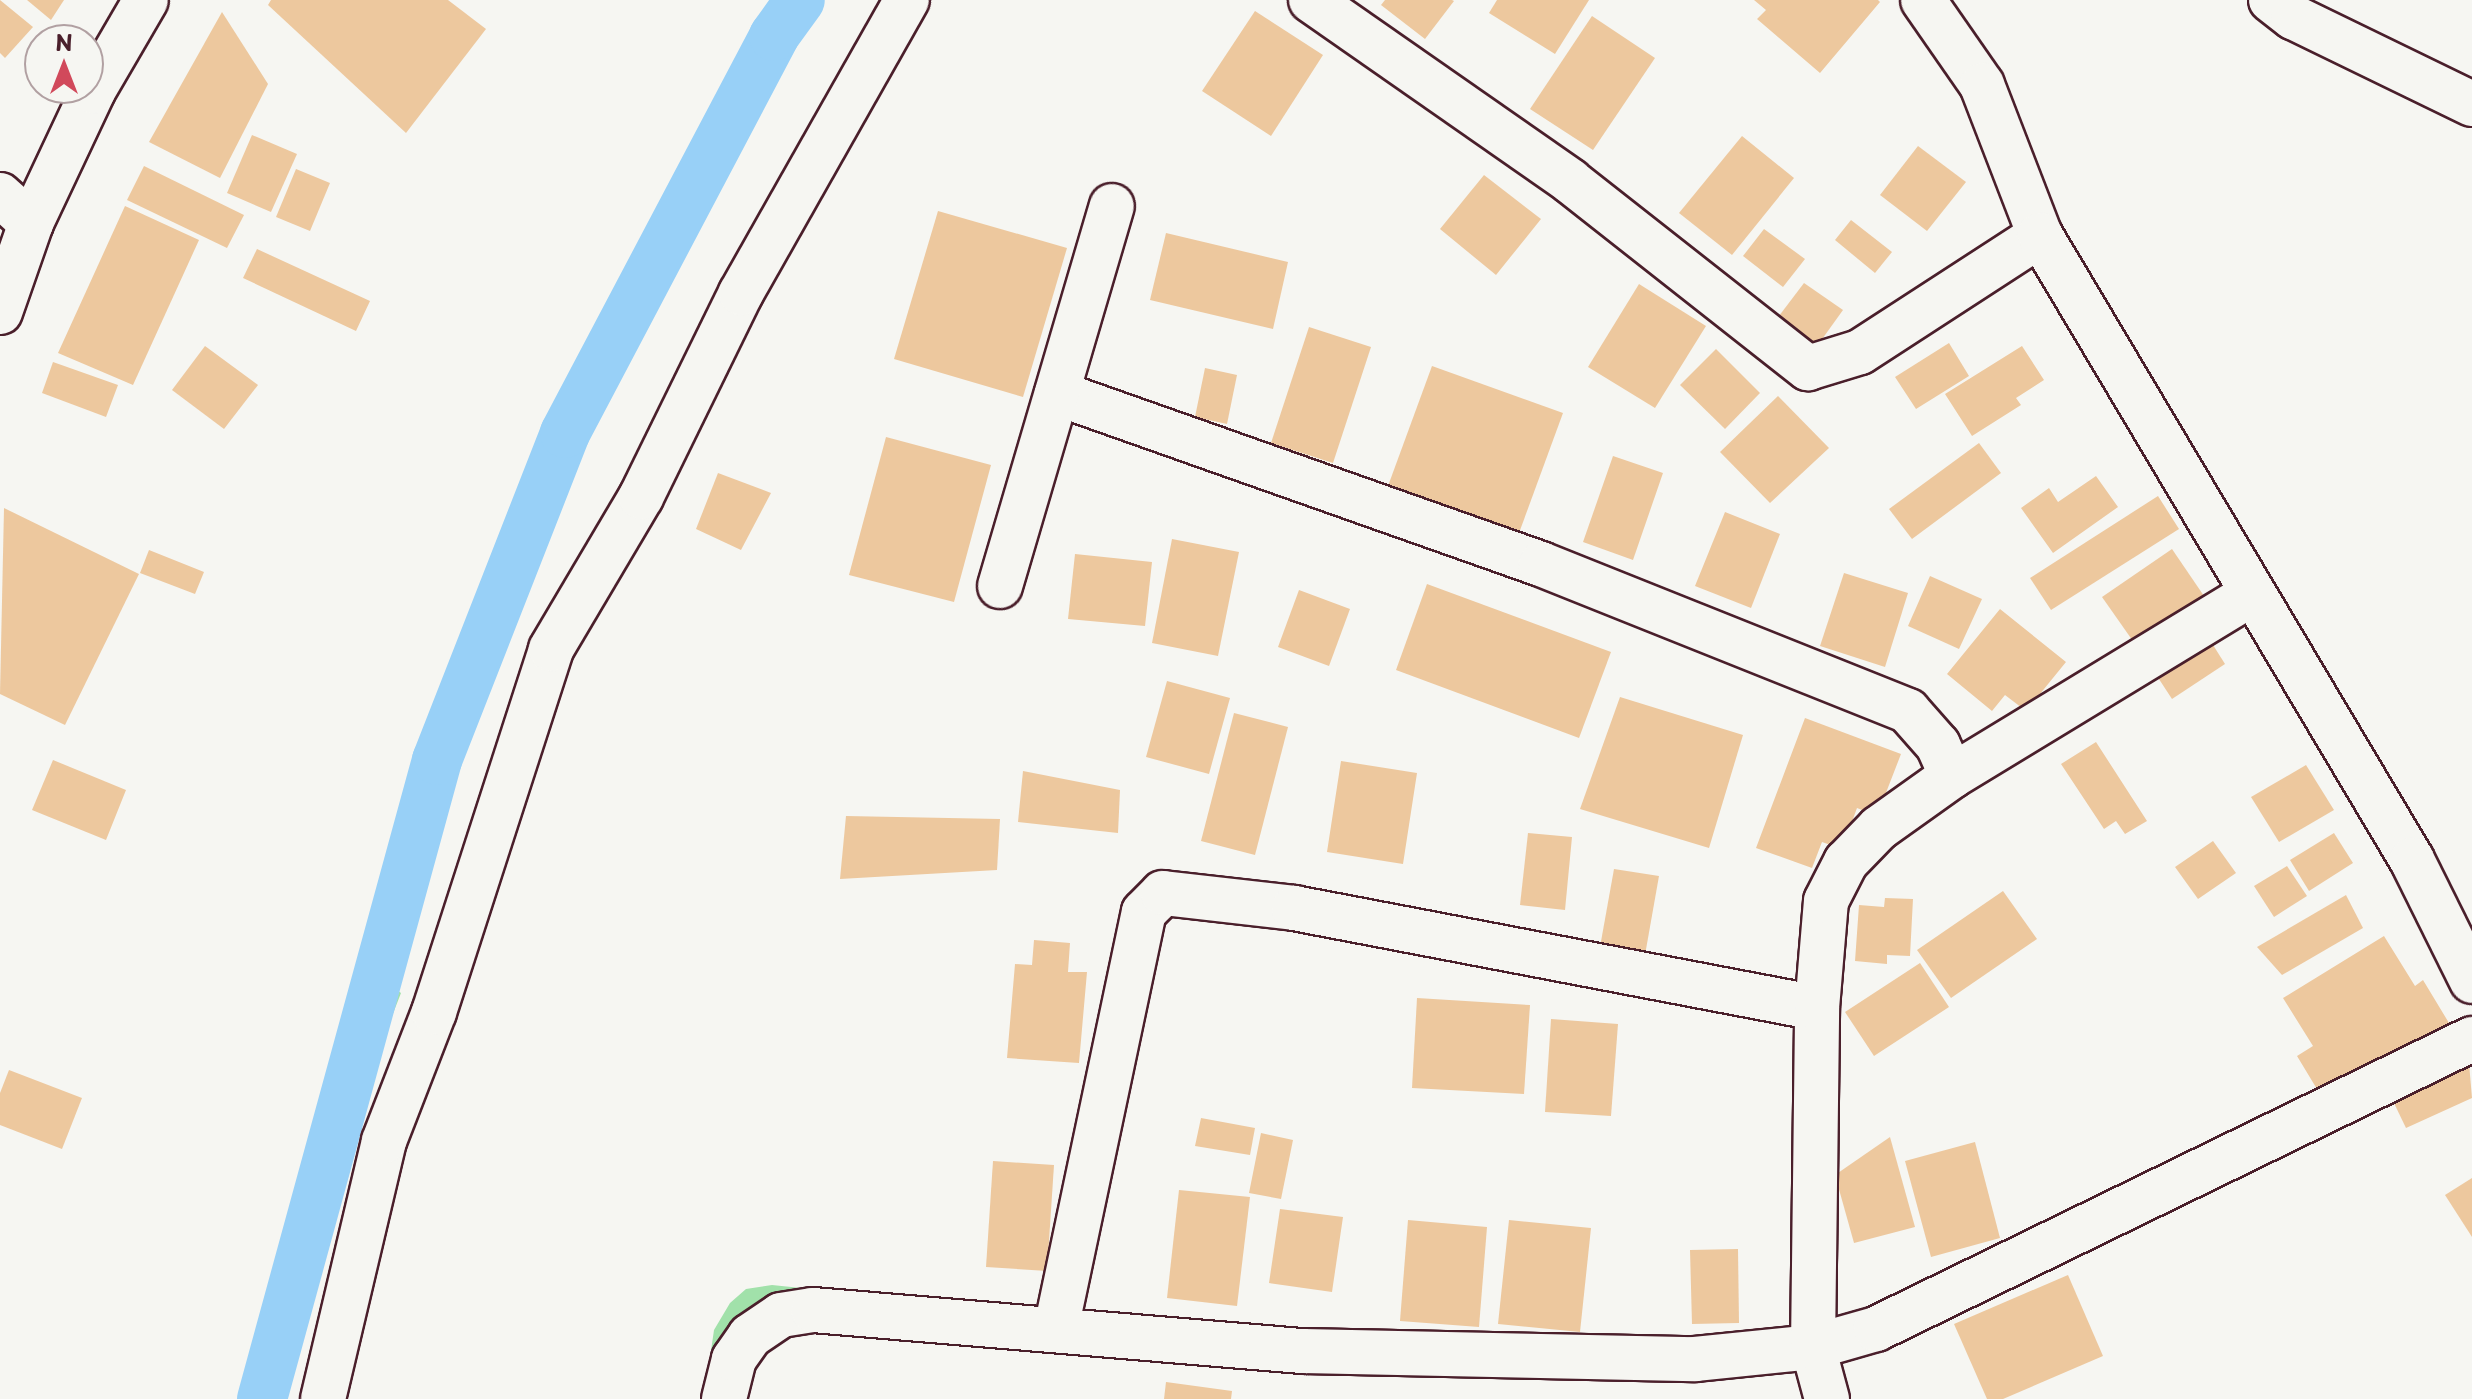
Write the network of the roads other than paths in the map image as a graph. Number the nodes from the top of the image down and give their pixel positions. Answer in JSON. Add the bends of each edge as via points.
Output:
{"nodes":[{"id":1,"x":146,"y":0,"type":"edge"},
{"id":2,"x":907,"y":0,"type":"edge"},
{"id":3,"x":1311,"y":0,"type":"edge"},
{"id":4,"x":1923,"y":0,"type":"edge"},
{"id":5,"x":2271,"y":0,"type":"edge"},
{"id":6,"x":2472,"y":104,"type":"edge"},
{"id":7,"x":1112,"y":206,"type":"dead end"},
{"id":8,"x":16,"y":209,"type":"edge"},
{"id":9,"x":2040,"y":235,"type":"junction"},
{"id":10,"x":0,"y":312,"type":"edge"},
{"id":11,"x":1057,"y":393,"type":"junction"},
{"id":12,"x":1000,"y":586,"type":"dead end"},
{"id":13,"x":2250,"y":595,"type":"junction"},
{"id":14,"x":1952,"y":776,"type":"junction"},
{"id":15,"x":2472,"y":981,"type":"edge"},
{"id":16,"x":1817,"y":1008,"type":"junction"},
{"id":17,"x":2472,"y":1039,"type":"edge"},
{"id":18,"x":1056,"y":1329,"type":"junction"},
{"id":19,"x":1813,"y":1347,"type":"junction"},
{"id":20,"x":323,"y":1399,"type":"edge"},
{"id":21,"x":724,"y":1399,"type":"edge"},
{"id":22,"x":1827,"y":1399,"type":"edge"}],
"edges":[{"from":1,"to":8,"type":"street"},
{"from":2,"to":20,"type":"street","via":[[741,293],[641,497],[551,649],[434,1012],[384,1141]]},
{"from":3,"to":9,"type":"street","via":[[1570,181],[1808,368],[1860,352]]},
{"from":4,"to":9,"type":"street","via":[[1982,85]]},
{"from":5,"to":6,"type":"street","via":[[2293,17]]},
{"from":7,"to":11,"type":"street"},
{"from":8,"to":10,"type":"street"},
{"from":9,"to":13,"type":"street"},
{"from":11,"to":12,"type":"street"},
{"from":11,"to":14,"type":"street","via":[[1541,564],[1908,711],[1938,745]]},
{"from":13,"to":14,"type":"street"},
{"from":13,"to":15,"type":"street","via":[[2412,860]]},
{"from":14,"to":16,"type":"street","via":[[1879,828],[1846,862],[1826,901]]},
{"from":16,"to":18,"type":"street","via":[[1294,908],[1163,893],[1144,912]]},
{"from":16,"to":19,"type":"street"},
{"from":17,"to":19,"type":"street","via":[[1876,1329]]},
{"from":18,"to":19,"type":"street","via":[[1303,1351],[1561,1359],[1695,1359]]},
{"from":18,"to":21,"type":"street","via":[[813,1310],[781,1315],[750,1336],[734,1359]]},
{"from":19,"to":22,"type":"street"}]}
